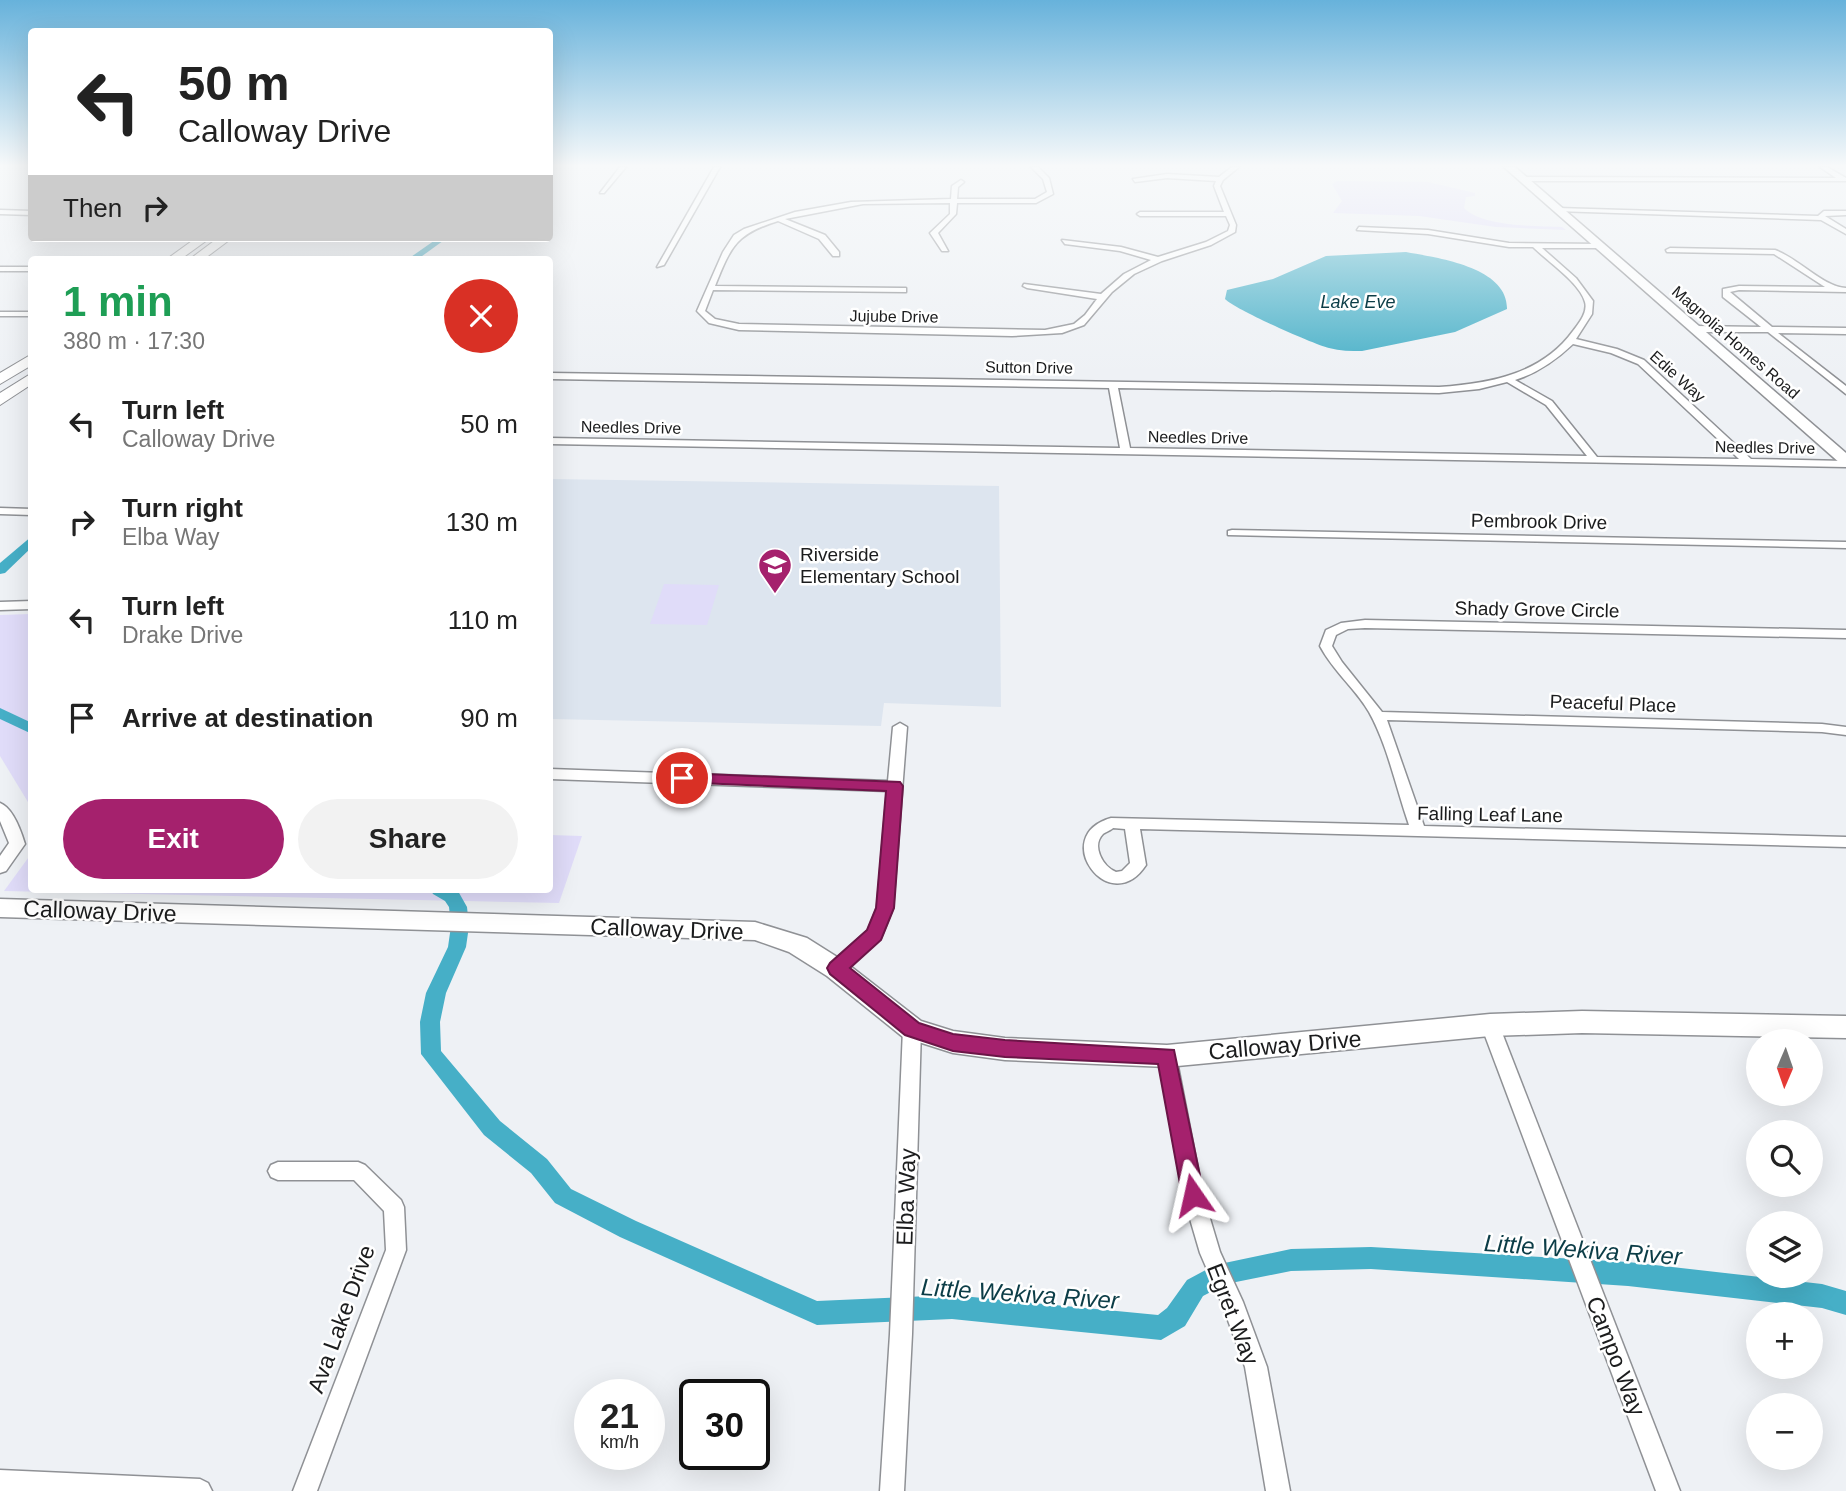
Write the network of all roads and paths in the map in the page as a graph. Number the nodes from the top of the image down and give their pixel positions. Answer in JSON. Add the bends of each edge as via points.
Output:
{"nodes":[{"id":1,"x":677,"y":237,"type":"edge"},
{"id":2,"x":739,"y":237,"type":"edge"},
{"id":3,"x":821,"y":237,"type":"edge"},
{"id":4,"x":936,"y":237,"type":"edge"},
{"id":5,"x":1225,"y":237,"type":"edge"},
{"id":6,"x":1456,"y":237,"type":"edge"},
{"id":7,"x":1588,"y":237,"type":"edge"},
{"id":8,"x":198,"y":242,"type":"edge"},
{"id":9,"x":220,"y":242,"type":"edge"},
{"id":10,"x":1065,"y":242,"type":"dead end"},
{"id":11,"x":1536,"y":246,"type":"junction"},
{"id":12,"x":1599,"y":246,"type":"junction"},
{"id":13,"x":945,"y":249,"type":"dead end"},
{"id":14,"x":1670,"y":250,"type":"dead end"},
{"id":15,"x":836,"y":254,"type":"dead end"},
{"id":16,"x":177,"y":256,"type":"edge"},
{"id":17,"x":200,"y":256,"type":"edge"},
{"id":18,"x":1156,"y":259,"type":"junction"},
{"id":19,"x":660,"y":265,"type":"dead end"},
{"id":20,"x":0,"y":269,"type":"edge"},
{"id":21,"x":28,"y":269,"type":"edge"},
{"id":22,"x":1027,"y":286,"type":"dead end"},
{"id":23,"x":711,"y":288,"type":"junction"},
{"id":24,"x":903,"y":290,"type":"dead end"},
{"id":25,"x":1834,"y":290,"type":"junction"},
{"id":26,"x":1846,"y":290,"type":"edge"},
{"id":27,"x":1103,"y":297,"type":"junction"},
{"id":28,"x":0,"y":314,"type":"edge"},
{"id":29,"x":28,"y":314,"type":"edge"},
{"id":30,"x":1695,"y":329,"type":"junction"},
{"id":31,"x":1770,"y":330,"type":"junction"},
{"id":32,"x":1846,"y":331,"type":"edge"},
{"id":33,"x":1572,"y":341,"type":"junction"},
{"id":34,"x":28,"y":361,"type":"edge"},
{"id":35,"x":553,"y":376,"type":"edge"},
{"id":36,"x":1830,"y":378,"type":"junction"},
{"id":37,"x":1846,"y":378,"type":"edge"},
{"id":38,"x":1507,"y":379,"type":"junction"},
{"id":39,"x":0,"y":380,"type":"edge"},
{"id":40,"x":28,"y":380,"type":"edge"},
{"id":41,"x":1113,"y":384,"type":"junction"},
{"id":42,"x":1846,"y":391,"type":"edge"},
{"id":43,"x":0,"y":400,"type":"edge"},
{"id":44,"x":553,"y":441,"type":"edge"},
{"id":45,"x":1126,"y":452,"type":"junction"},
{"id":46,"x":1594,"y":459,"type":"junction"},
{"id":47,"x":1748,"y":462,"type":"junction"},
{"id":48,"x":1846,"y":462,"type":"edge"},
{"id":49,"x":0,"y":511,"type":"edge"},
{"id":50,"x":28,"y":512,"type":"edge"},
{"id":51,"x":1232,"y":533,"type":"dead end"},
{"id":52,"x":1846,"y":545,"type":"edge"},
{"id":53,"x":28,"y":605,"type":"edge"},
{"id":54,"x":0,"y":606,"type":"edge"},
{"id":55,"x":1846,"y":634,"type":"edge"},
{"id":56,"x":1378,"y":716,"type":"junction"},
{"id":57,"x":900,"y":727,"type":"dead end"},
{"id":58,"x":1846,"y":732,"type":"edge"},
{"id":59,"x":553,"y":774,"type":"edge"},
{"id":60,"x":894,"y":786,"type":"junction"},
{"id":61,"x":0,"y":808,"type":"edge"},
{"id":62,"x":1132,"y":824,"type":"dead end"},
{"id":63,"x":1418,"y":831,"type":"junction"},
{"id":64,"x":1846,"y":842,"type":"edge"},
{"id":65,"x":0,"y":867,"type":"edge"},
{"id":66,"x":0,"y":908,"type":"edge"},
{"id":67,"x":836,"y":968,"type":"junction"},
{"id":68,"x":1490,"y":1025,"type":"junction"},
{"id":69,"x":1846,"y":1027,"type":"edge"},
{"id":70,"x":912,"y":1029,"type":"junction"},
{"id":71,"x":1167,"y":1056,"type":"junction"},
{"id":72,"x":278,"y":1171,"type":"dead end"},
{"id":73,"x":0,"y":1482,"type":"edge"},
{"id":74,"x":200,"y":1491,"type":"edge"},
{"id":75,"x":305,"y":1491,"type":"edge"},
{"id":76,"x":892,"y":1491,"type":"edge"},
{"id":77,"x":1278,"y":1491,"type":"edge"},
{"id":78,"x":1668,"y":1491,"type":"edge"}],
"edges":[{"from":1,"to":19,"type":"street"},
{"from":2,"to":23,"type":"street"},
{"from":3,"to":15,"type":"street"},
{"from":4,"to":13,"type":"street"},
{"from":5,"to":18,"type":"street"},
{"from":6,"to":11,"type":"street"},
{"from":7,"to":12,"type":"street","name":"Magnolia Homes Road"},
{"from":8,"to":16,"type":"main road"},
{"from":9,"to":17,"type":"main road"},
{"from":10,"to":18,"type":"street"},
{"from":11,"to":12,"type":"street"},
{"from":11,"to":33,"type":"street","via":[[1589,300],[1589,311]]},
{"from":12,"to":30,"type":"street","name":"Magnolia Homes Road"},
{"from":14,"to":25,"type":"street","via":[[1775,252]]},
{"from":18,"to":27,"type":"street"},
{"from":20,"to":21,"type":"street"},
{"from":22,"to":27,"type":"street"},
{"from":23,"to":24,"type":"street"},
{"from":23,"to":27,"type":"street","name":"Jujube Drive","via":[[701,311],[705,318],[739,327],[1039,332],[1076,326]]},
{"from":25,"to":26,"type":"street"},
{"from":25,"to":31,"type":"street","via":[[1726,291]]},
{"from":28,"to":29,"type":"street"},
{"from":30,"to":31,"type":"street"},
{"from":30,"to":48,"type":"street","name":"Magnolia Homes Road"},
{"from":31,"to":32,"type":"street"},
{"from":31,"to":36,"type":"street"},
{"from":33,"to":38,"type":"street","name":"Sutton Drive","via":[[1546,363]]},
{"from":33,"to":47,"type":"street","name":"Edie Way","via":[[1642,362]]},
{"from":34,"to":39,"type":"main road"},
{"from":35,"to":41,"type":"street","name":"Sutton Drive"},
{"from":36,"to":37,"type":"street"},
{"from":36,"to":42,"type":"street"},
{"from":38,"to":41,"type":"street","name":"Sutton Drive","via":[[1487,386],[1439,390]]},
{"from":38,"to":46,"type":"street","via":[[1549,403]]},
{"from":40,"to":43,"type":"main road"},
{"from":41,"to":45,"type":"street"},
{"from":44,"to":45,"type":"street","name":"Needles Drive"},
{"from":45,"to":46,"type":"street","name":"Needles Drive"},
{"from":46,"to":47,"type":"street","name":"Needles Drive"},
{"from":47,"to":48,"type":"street","name":"Needles Drive"},
{"from":49,"to":50,"type":"street"},
{"from":51,"to":52,"type":"street","name":"Pembrook Drive"},
{"from":53,"to":54,"type":"street"},
{"from":55,"to":56,"type":"street","name":"Shady Grove Circle","via":[[1365,624],[1330,633],[1326,646],[1333,663],[1362,689]]},
{"from":56,"to":58,"type":"street","name":"Peaceful Place"},
{"from":56,"to":63,"type":"street"},
{"from":57,"to":60,"type":"street"},
{"from":59,"to":60,"type":"street"},
{"from":60,"to":67,"type":"street","via":[[885,908],[874,934]]},
{"from":61,"to":65,"type":"street","via":[[17,844]]},
{"from":62,"to":63,"type":"street","name":"Falling Leaf Lane"},
{"from":63,"to":64,"type":"street","name":"Falling Leaf Lane"},
{"from":66,"to":67,"type":"street","name":"Calloway Drive","via":[[755,931],[798,945]]},
{"from":67,"to":70,"type":"street","name":"Calloway Drive"},
{"from":68,"to":69,"type":"street","name":"Calloway Drive","via":[[1581,1022]]},
{"from":68,"to":71,"type":"street","name":"Calloway Drive"},
{"from":68,"to":78,"type":"street","name":"Campo Way"},
{"from":70,"to":71,"type":"street","name":"Calloway Drive","via":[[953,1042],[1005,1049]]},
{"from":70,"to":76,"type":"street","name":"Elba Way"},
{"from":71,"to":77,"type":"street","name":"Egret Way","via":[[1193,1195],[1210,1253],[1256,1367]]},
{"from":72,"to":75,"type":"street","name":"Ava Lake Drive","via":[[358,1171],[394,1207],[396,1250]]},
{"from":73,"to":74,"type":"street"}]}
